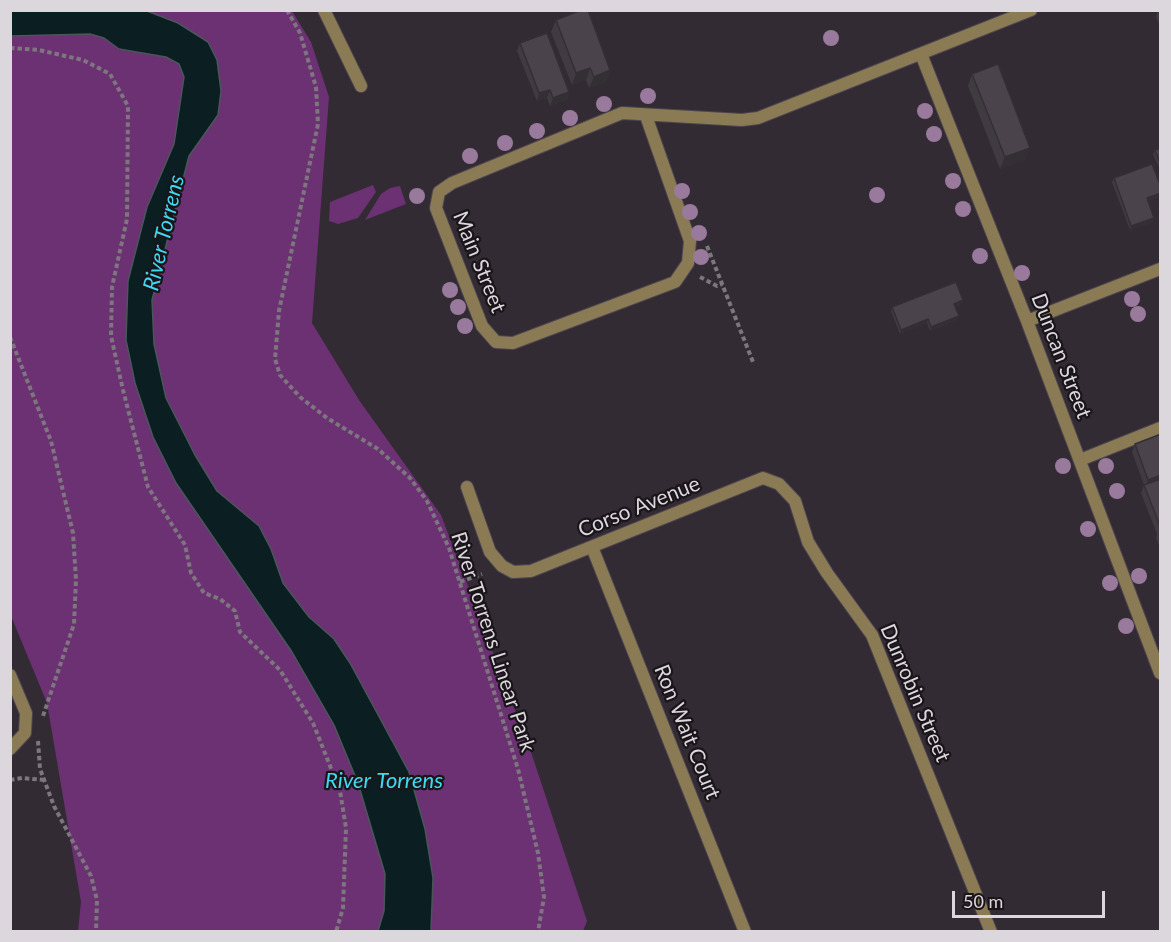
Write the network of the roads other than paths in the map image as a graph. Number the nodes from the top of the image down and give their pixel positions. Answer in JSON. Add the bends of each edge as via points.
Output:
{"nodes":[{"id":1,"x":324,"y":10,"type":"edge"},
{"id":2,"x":1031,"y":10,"type":"edge"},
{"id":3,"x":921,"y":54,"type":"junction"},
{"id":4,"x":361,"y":86,"type":"dead end"},
{"id":5,"x":646,"y":116,"type":"junction"},
{"id":6,"x":1161,"y":269,"type":"edge"},
{"id":7,"x":1027,"y":321,"type":"junction"},
{"id":8,"x":1161,"y":428,"type":"edge"},
{"id":9,"x":1080,"y":460,"type":"junction"},
{"id":10,"x":779,"y":484,"type":"joint"},
{"id":11,"x":467,"y":487,"type":"dead end"},
{"id":12,"x":592,"y":546,"type":"junction"},
{"id":13,"x":1161,"y":673,"type":"edge"},
{"id":14,"x":10,"y":675,"type":"edge"},
{"id":15,"x":10,"y":749,"type":"edge"},
{"id":16,"x":745,"y":932,"type":"edge"},
{"id":17,"x":991,"y":932,"type":"edge"}],
"edges":[{"from":1,"to":4,"type":"street"},
{"from":2,"to":3,"type":"street","name":"Main Street"},
{"from":3,"to":5,"type":"street","name":"Main Street","via":[[758,118]]},
{"from":3,"to":7,"type":"street","name":"Duncan Street"},
{"from":5,"to":5,"type":"street","name":"Main Street","via":[[690,241],[688,263],[675,282],[513,343],[496,342],[483,326],[436,208],[439,192],[452,183],[622,113]]},
{"from":6,"to":7,"type":"street"},
{"from":7,"to":9,"type":"street","name":"Duncan Street"},
{"from":8,"to":9,"type":"street"},
{"from":9,"to":13,"type":"street","name":"Duncan Street"},
{"from":10,"to":12,"type":"street","name":"Corso Avenue","via":[[763,478]]},
{"from":10,"to":17,"type":"street","name":"Dunrobin Street","via":[[795,501],[814,553],[872,635]]},
{"from":11,"to":12,"type":"street","name":"Corso Avenue","via":[[490,552],[513,572],[531,571]]},
{"from":12,"to":16,"type":"street","name":"Ron Wait Court"},
{"from":14,"to":15,"type":"street","via":[[26,714],[25,733]]}]}
